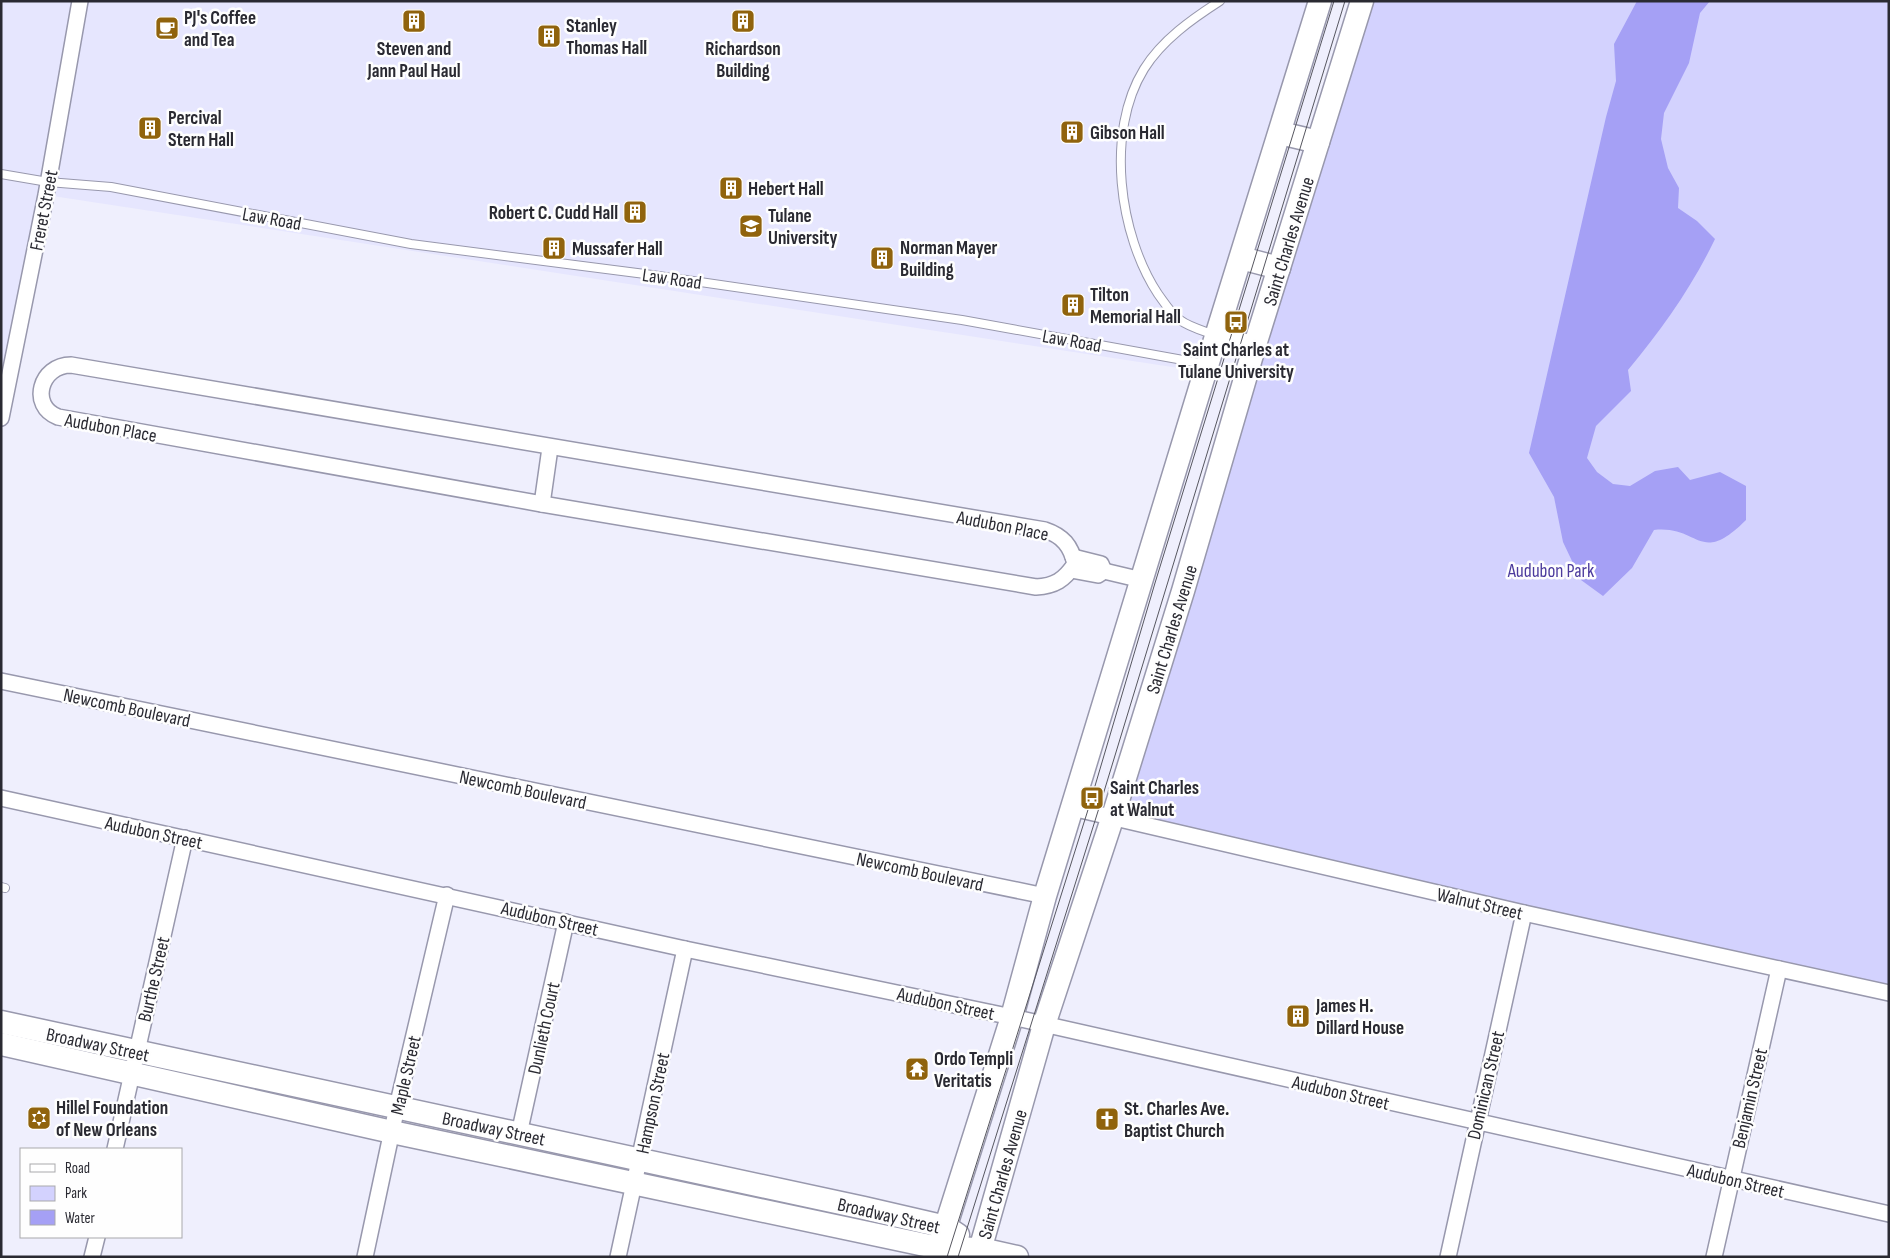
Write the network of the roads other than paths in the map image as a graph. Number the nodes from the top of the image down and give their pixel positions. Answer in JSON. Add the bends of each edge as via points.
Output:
{"nodes":[{"id":1,"x":80,"y":1,"type":"edge"},
{"id":2,"x":1220,"y":1,"type":"edge"},
{"id":3,"x":1320,"y":1,"type":"edge"},
{"id":4,"x":1362,"y":1,"type":"edge"},
{"id":5,"x":1280,"y":133,"type":"junction"},
{"id":6,"x":1318,"y":142,"type":"junction"},
{"id":7,"x":1,"y":174,"type":"edge"},
{"id":8,"x":48,"y":182,"type":"junction"},
{"id":9,"x":1241,"y":258,"type":"junction"},
{"id":10,"x":1279,"y":268,"type":"junction"},
{"id":11,"x":1217,"y":336,"type":"junction"},
{"id":12,"x":1254,"y":348,"type":"junction"},
{"id":13,"x":1207,"y":364,"type":"junction"},
{"id":14,"x":4,"y":386,"type":"edge"},
{"id":15,"x":1,"y":418,"type":"edge"},
{"id":16,"x":550,"y":448,"type":"junction"},
{"id":17,"x":542,"y":504,"type":"junction"},
{"id":18,"x":1072,"y":563,"type":"junction"},
{"id":19,"x":1142,"y":580,"type":"junction"},
{"id":20,"x":1,"y":681,"type":"edge"},
{"id":21,"x":1,"y":798,"type":"edge"},
{"id":22,"x":1072,"y":808,"type":"junction"},
{"id":23,"x":1112,"y":818,"type":"junction"},
{"id":24,"x":185,"y":838,"type":"junction"},
{"id":25,"x":447,"y":895,"type":"junction"},
{"id":26,"x":1045,"y":896,"type":"junction"},
{"id":27,"x":1524,"y":913,"type":"junction"},
{"id":28,"x":566,"y":922,"type":"junction"},
{"id":29,"x":685,"y":949,"type":"junction"},
{"id":30,"x":1778,"y":969,"type":"junction"},
{"id":31,"x":1889,"y":992,"type":"edge"},
{"id":32,"x":1012,"y":1017,"type":"junction"},
{"id":33,"x":1,"y":1022,"type":"edge"},
{"id":34,"x":1044,"y":1025,"type":"junction"},
{"id":35,"x":1,"y":1044,"type":"edge"},
{"id":36,"x":134,"y":1062,"type":"junction"},
{"id":37,"x":397,"y":1107,"type":"junction"},
{"id":38,"x":1477,"y":1123,"type":"junction"},
{"id":39,"x":392,"y":1132,"type":"junction"},
{"id":40,"x":519,"y":1134,"type":"junction"},
{"id":41,"x":116,"y":1148,"type":"edge"},
{"id":42,"x":639,"y":1160,"type":"junction"},
{"id":43,"x":1731,"y":1179,"type":"junction"},
{"id":44,"x":634,"y":1183,"type":"junction"},
{"id":45,"x":1889,"y":1214,"type":"edge"},
{"id":46,"x":946,"y":1227,"type":"junction"},
{"id":47,"x":97,"y":1238,"type":"edge"},
{"id":48,"x":938,"y":1252,"type":"edge"},
{"id":49,"x":979,"y":1253,"type":"edge"},
{"id":50,"x":92,"y":1257,"type":"edge"},
{"id":51,"x":365,"y":1257,"type":"edge"},
{"id":52,"x":618,"y":1257,"type":"edge"},
{"id":53,"x":1017,"y":1257,"type":"edge"},
{"id":54,"x":1448,"y":1257,"type":"edge"},
{"id":55,"x":1714,"y":1257,"type":"edge"}],
"edges":[{"from":1,"to":8,"type":"street","name":"Freret Street"},
{"from":2,"to":11,"type":"lane","via":[[1170,38],[1144,69],[1131,100],[1121,177],[1131,238],[1151,282],[1180,320]]},
{"from":3,"to":5,"type":"main road","name":"Saint Charles Avenue"},
{"from":4,"to":6,"type":"main road","name":"Saint Charles Avenue"},
{"from":5,"to":6,"type":"main road"},
{"from":5,"to":9,"type":"main road","name":"Saint Charles Avenue"},
{"from":6,"to":10,"type":"main road","name":"Saint Charles Avenue"},
{"from":7,"to":8,"type":"lane","name":"Law Road"},
{"from":8,"to":13,"type":"lane","name":"Law Road","via":[[164,196],[411,244],[962,320]]},
{"from":8,"to":14,"type":"street","name":"Freret Street"},
{"from":9,"to":10,"type":"main road"},
{"from":9,"to":11,"type":"main road","name":"Saint Charles Avenue"},
{"from":10,"to":12,"type":"main road","name":"Saint Charles Avenue"},
{"from":11,"to":12,"type":"main road"},
{"from":11,"to":13,"type":"main road","name":"Saint Charles Avenue"},
{"from":12,"to":23,"type":"main road","name":"Saint Charles Avenue"},
{"from":13,"to":19,"type":"main road","name":"Saint Charles Avenue"},
{"from":14,"to":15,"type":"street","name":"Freret Street"},
{"from":16,"to":17,"type":"street"},
{"from":16,"to":17,"type":"street","name":"Audubon Place","via":[[71,365],[51,371],[42,387],[44,403],[50,413],[58,417]]},
{"from":16,"to":18,"type":"street","name":"Audubon Place","via":[[1045,530],[1065,540]]},
{"from":17,"to":18,"type":"street","name":"Audubon Place","via":[[1036,587],[1056,584]]},
{"from":18,"to":19,"type":"street","via":[[1098,575],[1104,571]]},
{"from":19,"to":22,"type":"main road","name":"Saint Charles Avenue"},
{"from":20,"to":26,"type":"street","name":"Newcomb Boulevard"},
{"from":21,"to":24,"type":"street","name":"Audubon Street"},
{"from":22,"to":23,"type":"street","name":"Walnut Street"},
{"from":22,"to":26,"type":"main road","name":"Saint Charles Avenue"},
{"from":23,"to":27,"type":"street","name":"Walnut Street"},
{"from":23,"to":34,"type":"main road","name":"Saint Charles Avenue"},
{"from":24,"to":25,"type":"street","name":"Audubon Street"},
{"from":24,"to":36,"type":"street","name":"Burthe Street"},
{"from":25,"to":28,"type":"street","name":"Audubon Street"},
{"from":25,"to":37,"type":"street","name":"Maple Street"},
{"from":26,"to":32,"type":"main road","name":"Saint Charles Avenue"},
{"from":27,"to":30,"type":"street","name":"Walnut Street"},
{"from":27,"to":38,"type":"street","name":"Dominican Street"},
{"from":28,"to":29,"type":"street","name":"Audubon Street"},
{"from":28,"to":40,"type":"street","name":"Dunlieth Court"},
{"from":29,"to":32,"type":"street","name":"Audubon Street"},
{"from":29,"to":42,"type":"street","name":"Hampson Street"},
{"from":30,"to":31,"type":"street","name":"Walnut Street"},
{"from":30,"to":43,"type":"street","name":"Benjamin Street"},
{"from":32,"to":34,"type":"street","name":"Audubon Street"},
{"from":32,"to":46,"type":"main road","name":"Saint Charles Avenue"},
{"from":33,"to":36,"type":"main road","name":"Broadway Street"},
{"from":34,"to":38,"type":"street","name":"Audubon Street"},
{"from":34,"to":49,"type":"main road","name":"Saint Charles Avenue"},
{"from":35,"to":36,"type":"main road","name":"Broadway Street"},
{"from":36,"to":37,"type":"main road","name":"Broadway Street"},
{"from":36,"to":39,"type":"main road","name":"Broadway Street"},
{"from":36,"to":41,"type":"street","name":"Burthe Street"},
{"from":37,"to":39,"type":"street","name":"Maple Street"},
{"from":37,"to":40,"type":"main road","name":"Broadway Street"},
{"from":38,"to":43,"type":"street","name":"Audubon Street"},
{"from":38,"to":54,"type":"street","name":"Dominican Street"},
{"from":39,"to":44,"type":"main road","name":"Broadway Street"},
{"from":39,"to":51,"type":"street","name":"Maple Street"},
{"from":40,"to":42,"type":"main road","name":"Broadway Street"},
{"from":42,"to":44,"type":"street","name":"Hampson Street"},
{"from":42,"to":46,"type":"main road","name":"Broadway Street"},
{"from":43,"to":45,"type":"street","name":"Audubon Street"},
{"from":43,"to":55,"type":"street","name":"Benjamin Street"},
{"from":44,"to":48,"type":"main road","name":"Broadway Street"},
{"from":44,"to":52,"type":"street","name":"Hampson Street"},
{"from":46,"to":48,"type":"main road","name":"Saint Charles Avenue"},
{"from":46,"to":49,"type":"main road","name":"Broadway Street"},
{"from":47,"to":50,"type":"street"},
{"from":48,"to":49,"type":"main road","name":"Broadway Street"},
{"from":49,"to":53,"type":"main road","name":"Broadway Street"}]}
